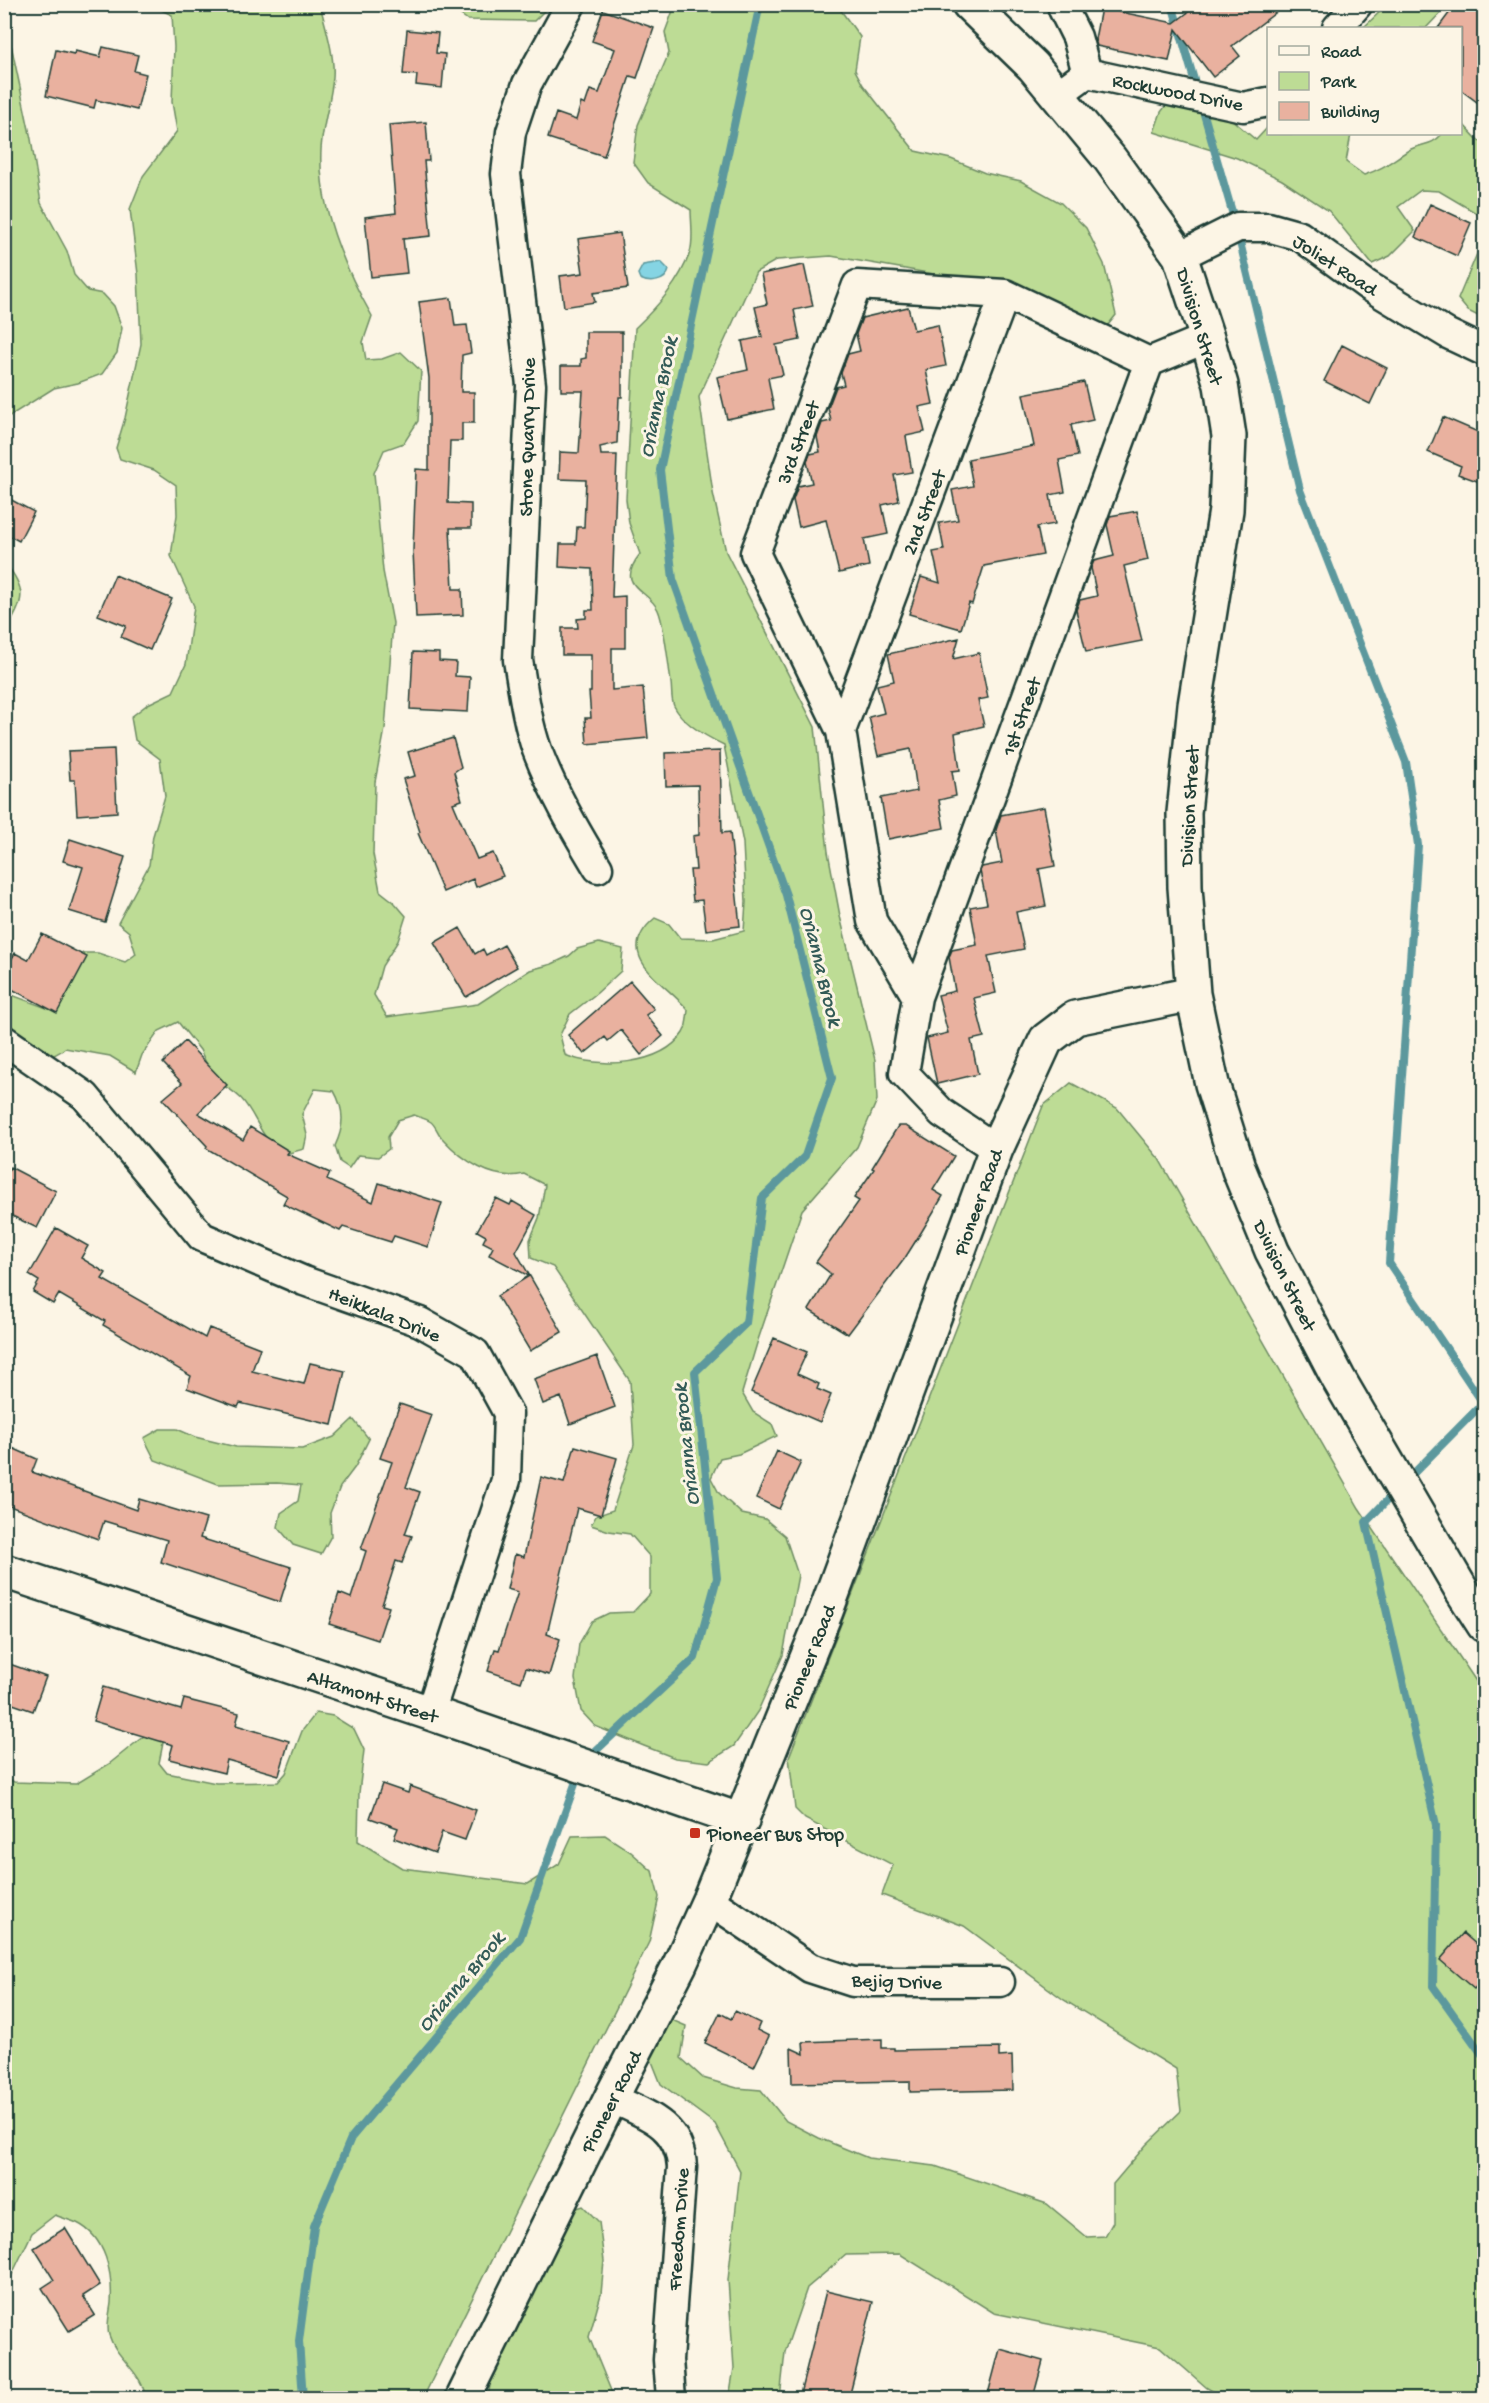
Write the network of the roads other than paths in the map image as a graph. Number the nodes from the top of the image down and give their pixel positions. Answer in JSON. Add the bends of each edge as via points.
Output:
{"nodes":[{"id":1,"x":571,"y":4,"type":"edge"},
{"id":2,"x":969,"y":4,"type":"edge"},
{"id":3,"x":1358,"y":4,"type":"edge"},
{"id":4,"x":1063,"y":9,"type":"dead end"},
{"id":5,"x":1338,"y":27,"type":"edge"},
{"id":6,"x":1087,"y":74,"type":"junction"},
{"id":7,"x":1057,"y":95,"type":"junction"},
{"id":8,"x":1267,"y":102,"type":"edge"},
{"id":9,"x":1180,"y":256,"type":"junction"},
{"id":10,"x":1005,"y":294,"type":"junction"},
{"id":11,"x":1207,"y":338,"type":"junction"},
{"id":12,"x":1485,"y":351,"type":"edge"},
{"id":13,"x":1149,"y":362,"type":"junction"},
{"id":14,"x":842,"y":731,"type":"junction"},
{"id":15,"x":598,"y":868,"type":"dead end"},
{"id":16,"x":1193,"y":994,"type":"junction"},
{"id":17,"x":917,"y":997,"type":"junction"},
{"id":18,"x":4,"y":1040,"type":"edge"},
{"id":19,"x":996,"y":1149,"type":"junction"},
{"id":20,"x":6,"y":1574,"type":"edge"},
{"id":21,"x":1485,"y":1625,"type":"edge"},
{"id":22,"x":430,"y":1713,"type":"junction"},
{"id":23,"x":741,"y":1821,"type":"junction"},
{"id":24,"x":709,"y":1900,"type":"junction"},
{"id":25,"x":1000,"y":1982,"type":"dead end"},
{"id":26,"x":611,"y":2098,"type":"junction"},
{"id":27,"x":463,"y":2398,"type":"edge"},
{"id":28,"x":671,"y":2398,"type":"edge"}],
"edges":[{"from":1,"to":15,"type":"street","name":"Stone Quarry Drive","via":[[527,84],[510,132],[506,174],[531,385],[518,660],[537,748],[560,804]]},
{"from":2,"to":7,"type":"street","name":"Division Street"},
{"from":3,"to":5,"type":"street"},
{"from":4,"to":6,"type":"street","name":"Rockwood Drive","via":[[1077,37]]},
{"from":6,"to":7,"type":"street","name":"Rockwood Drive"},
{"from":6,"to":8,"type":"street","name":"Rockwood Drive","via":[[1243,107]]},
{"from":7,"to":9,"type":"street","name":"Division Street","via":[[1110,159]]},
{"from":9,"to":11,"type":"street","name":"Division Street"},
{"from":9,"to":12,"type":"street","name":"Joliet Road","via":[[1238,227],[1268,227],[1300,236],[1367,285],[1448,334]]},
{"from":10,"to":13,"type":"street"},
{"from":10,"to":14,"type":"street","name":"2nd Street"},
{"from":10,"to":14,"type":"street","name":"3rd Street","via":[[857,285],[755,553]]},
{"from":11,"to":13,"type":"street"},
{"from":11,"to":16,"type":"street","name":"Division Street","via":[[1221,386],[1229,436],[1226,510],[1195,705],[1185,801],[1185,887]]},
{"from":13,"to":17,"type":"street","name":"1st Street"},
{"from":14,"to":17,"type":"street","via":[[872,921]]},
{"from":16,"to":19,"type":"street","name":"Pioneer Road","via":[[1075,1018],[1046,1040]]},
{"from":16,"to":21,"type":"street","name":"Division Street","via":[[1212,1084],[1239,1170],[1272,1251],[1338,1378]]},
{"from":17,"to":19,"type":"street","name":"1st Street","via":[[904,1073],[942,1113]]},
{"from":18,"to":22,"type":"street","name":"Heikkala Drive","via":[[85,1096],[202,1238],[304,1281],[420,1322],[475,1353],[508,1413],[506,1480]]},
{"from":19,"to":23,"type":"street","name":"Pioneer Road","via":[[826,1611]]},
{"from":20,"to":22,"type":"street","name":"Altamont Street"},
{"from":22,"to":23,"type":"street","name":"Altamont Street"},
{"from":23,"to":24,"type":"street","name":"Pioneer Road"},
{"from":24,"to":25,"type":"street","name":"Bejig Drive","via":[[810,1968],[853,1982]]},
{"from":24,"to":26,"type":"street","name":"Pioneer Road"},
{"from":26,"to":27,"type":"street","name":"Pioneer Road"},
{"from":26,"to":28,"type":"street","name":"Freedom Drive","via":[[664,2126],[681,2151],[668,2360]]}]}
